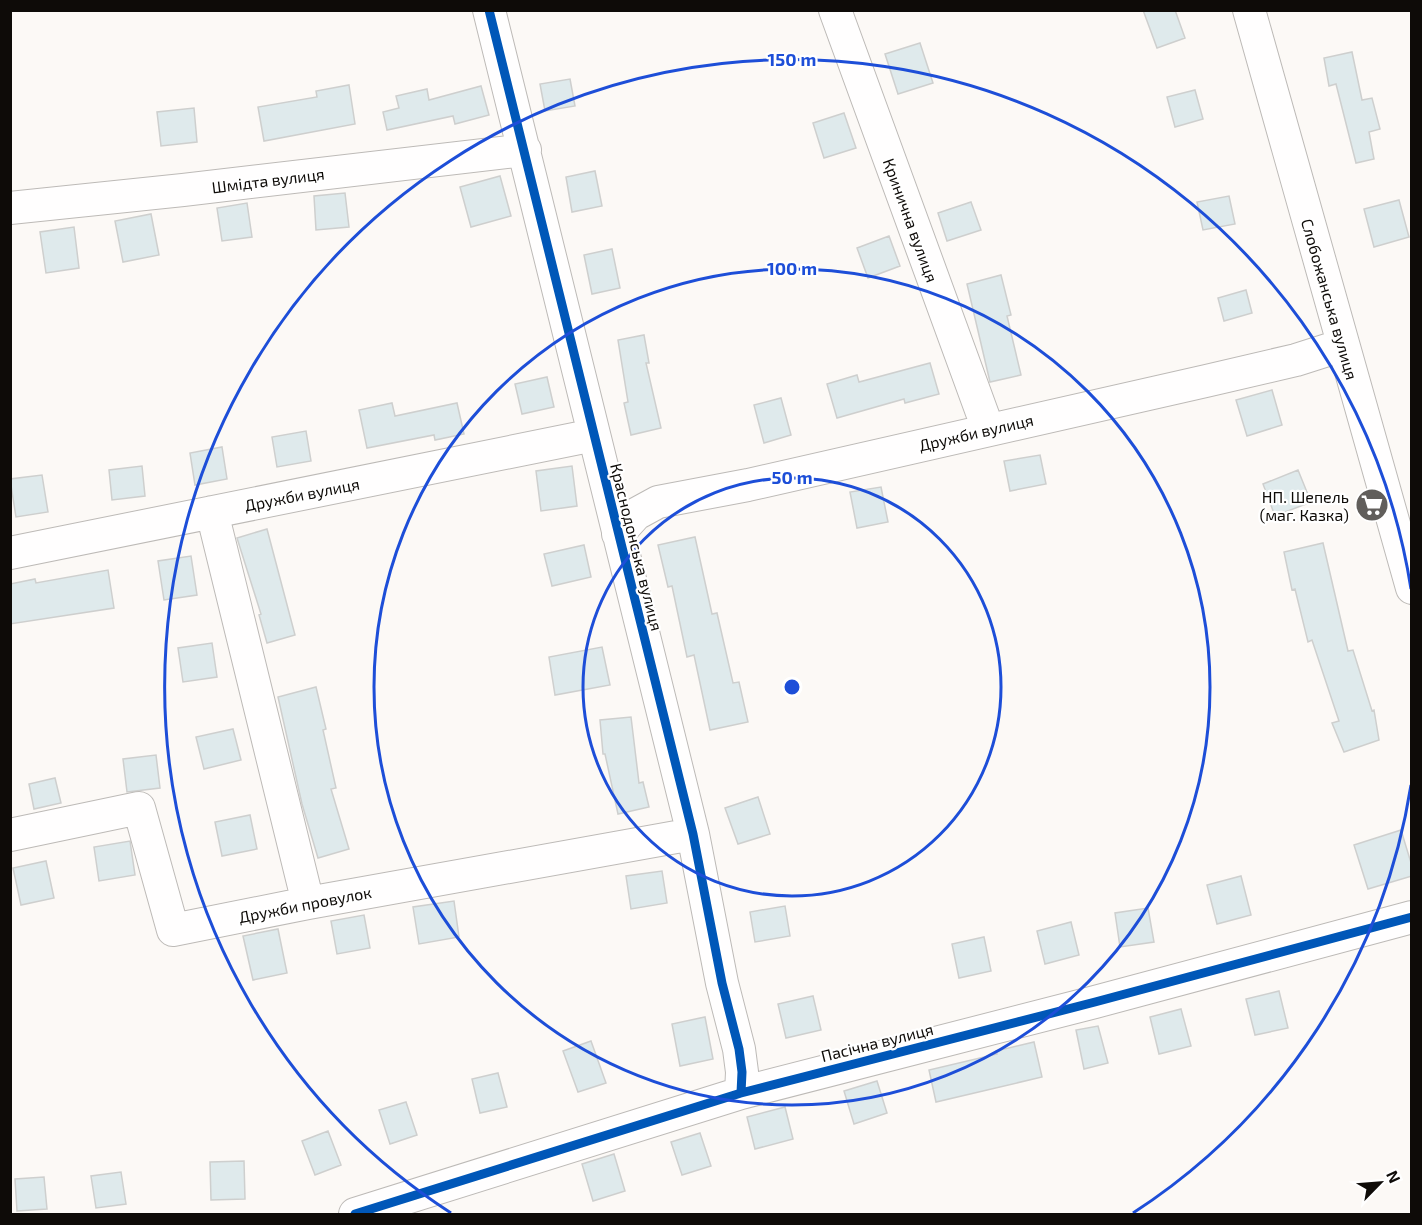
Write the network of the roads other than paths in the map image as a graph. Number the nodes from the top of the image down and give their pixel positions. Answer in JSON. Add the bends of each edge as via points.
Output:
{"nodes":[{"id":1,"x":489,"y":10,"type":"edge"},
{"id":2,"x":835,"y":10,"type":"edge"},
{"id":3,"x":1249,"y":10,"type":"edge"},
{"id":4,"x":525,"y":150,"type":"junction"},
{"id":5,"x":10,"y":208,"type":"edge"},
{"id":6,"x":1343,"y":345,"type":"junction"},
{"id":7,"x":988,"y":429,"type":"junction"},
{"id":8,"x":594,"y":435,"type":"junction"},
{"id":9,"x":212,"y":512,"type":"junction"},
{"id":10,"x":618,"y":534,"type":"junction"},
{"id":11,"x":10,"y":553,"type":"edge"},
{"id":12,"x":1412,"y":588,"type":"edge"},
{"id":13,"x":693,"y":834,"type":"junction"},
{"id":14,"x":10,"y":835,"type":"edge"},
{"id":15,"x":308,"y":903,"type":"junction"},
{"id":16,"x":1412,"y":917,"type":"edge"},
{"id":17,"x":741,"y":1093,"type":"junction"},
{"id":18,"x":355,"y":1215,"type":"edge"}],
"edges":[{"from":1,"to":4,"type":"street","name":"Краснодонська вулиця"},
{"from":2,"to":7,"type":"street","name":"Кринична вулиця"},
{"from":3,"to":6,"type":"street","name":"Слобожанська вулиця"},
{"from":4,"to":5,"type":"street","name":"Шмідта вулиця"},
{"from":4,"to":8,"type":"street","name":"Краснодонська вулиця"},
{"from":6,"to":7,"type":"street","name":"Дружби вулиця","via":[[1296,360]]},
{"from":6,"to":12,"type":"street","name":"Слобожанська вулиця"},
{"from":7,"to":10,"type":"street","name":"Дружби вулиця","via":[[658,502],[636,514]]},
{"from":8,"to":9,"type":"street","name":"Дружби вулиця"},
{"from":8,"to":10,"type":"street","name":"Краснодонська вулиця"},
{"from":9,"to":11,"type":"street","name":"Дружби вулиця"},
{"from":9,"to":15,"type":"street"},
{"from":10,"to":13,"type":"street","name":"Краснодонська вулиця"},
{"from":13,"to":15,"type":"street","name":"Дружби провулок"},
{"from":13,"to":17,"type":"street","name":"Краснодонська вулиця","via":[[739,1049]]},
{"from":14,"to":15,"type":"street","name":"Дружби провулок","via":[[139,808],[173,930]]},
{"from":16,"to":17,"type":"street","name":"Пасічна вулиця"},
{"from":17,"to":18,"type":"street","name":"Пасічна вулиця"}]}
